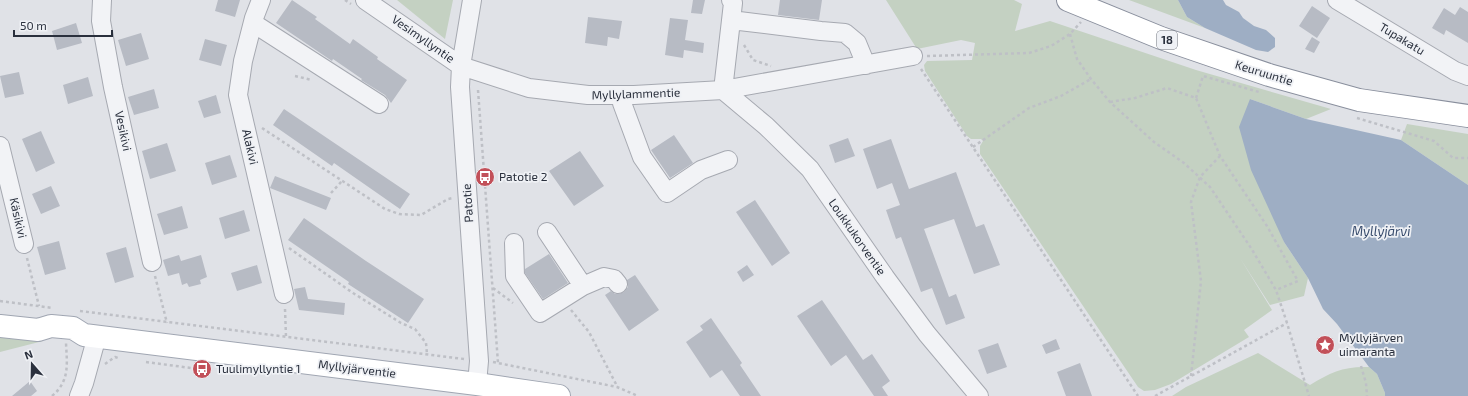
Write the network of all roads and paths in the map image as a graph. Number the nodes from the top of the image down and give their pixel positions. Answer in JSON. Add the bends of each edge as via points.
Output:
{"nodes":[{"id":1,"x":102,"y":0,"type":"edge"},
{"id":2,"x":261,"y":0,"type":"edge"},
{"id":3,"x":365,"y":0,"type":"edge"},
{"id":4,"x":472,"y":0,"type":"edge"},
{"id":5,"x":731,"y":0,"type":"edge"},
{"id":6,"x":1068,"y":0,"type":"edge"},
{"id":7,"x":1336,"y":0,"type":"edge"},
{"id":8,"x":733,"y":20,"type":"junction"},
{"id":9,"x":1083,"y":20,"type":"dead end"},
{"id":10,"x":253,"y":23,"type":"junction"},
{"id":11,"x":1070,"y":34,"type":"junction"},
{"id":12,"x":913,"y":56,"type":"junction"},
{"id":13,"x":866,"y":65,"type":"junction"},
{"id":14,"x":461,"y":66,"type":"junction"},
{"id":15,"x":776,"y":67,"type":"dead end"},
{"id":16,"x":1468,"y":76,"type":"edge"},
{"id":17,"x":1091,"y":78,"type":"junction"},
{"id":18,"x":478,"y":90,"type":"dead end"},
{"id":19,"x":724,"y":90,"type":"junction"},
{"id":20,"x":1263,"y":93,"type":"dead end"},
{"id":21,"x":1196,"y":98,"type":"junction"},
{"id":22,"x":1110,"y":102,"type":"junction"},
{"id":23,"x":622,"y":103,"type":"dead end"},
{"id":24,"x":379,"y":104,"type":"dead end"},
{"id":25,"x":243,"y":116,"type":"junction"},
{"id":26,"x":1468,"y":116,"type":"edge"},
{"id":27,"x":1353,"y":117,"type":"dead end"},
{"id":28,"x":0,"y":146,"type":"edge"},
{"id":29,"x":973,"y":147,"type":"junction"},
{"id":30,"x":1220,"y":156,"type":"junction"},
{"id":31,"x":1468,"y":158,"type":"edge"},
{"id":32,"x":728,"y":160,"type":"dead end"},
{"id":33,"x":1200,"y":177,"type":"junction"},
{"id":34,"x":342,"y":181,"type":"junction"},
{"id":35,"x":331,"y":193,"type":"dead end"},
{"id":36,"x":448,"y":199,"type":"dead end"},
{"id":37,"x":547,"y":232,"type":"dead end"},
{"id":38,"x":514,"y":243,"type":"dead end"},
{"id":39,"x":24,"y":244,"type":"joint"},
{"id":40,"x":284,"y":244,"type":"dead end"},
{"id":41,"x":152,"y":262,"type":"joint"},
{"id":42,"x":618,"y":284,"type":"dead end"},
{"id":43,"x":583,"y":286,"type":"junction"},
{"id":44,"x":1276,"y":290,"type":"junction"},
{"id":45,"x":284,"y":294,"type":"joint"},
{"id":46,"x":562,"y":300,"type":"junction"},
{"id":47,"x":0,"y":301,"type":"edge"},
{"id":48,"x":39,"y":306,"type":"junction"},
{"id":49,"x":166,"y":323,"type":"junction"},
{"id":50,"x":1287,"y":323,"type":"junction"},
{"id":51,"x":0,"y":326,"type":"edge"},
{"id":52,"x":77,"y":330,"type":"junction"},
{"id":53,"x":286,"y":337,"type":"junction"},
{"id":54,"x":427,"y":354,"type":"junction"},
{"id":55,"x":122,"y":358,"type":"dead end"},
{"id":56,"x":144,"y":361,"type":"dead end"},
{"id":57,"x":479,"y":361,"type":"junction"},
{"id":58,"x":498,"y":363,"type":"junction"},
{"id":59,"x":104,"y":365,"type":"dead end"},
{"id":60,"x":1361,"y":366,"type":"dead end"},
{"id":61,"x":206,"y":370,"type":"dead end"},
{"id":62,"x":1191,"y":376,"type":"junction"},
{"id":63,"x":477,"y":384,"type":"junction"},
{"id":64,"x":617,"y":387,"type":"junction"},
{"id":65,"x":52,"y":396,"type":"edge"},
{"id":66,"x":79,"y":396,"type":"edge"},
{"id":67,"x":559,"y":396,"type":"edge"},
{"id":68,"x":638,"y":396,"type":"edge"},
{"id":69,"x":979,"y":396,"type":"edge"},
{"id":70,"x":1136,"y":396,"type":"edge"},
{"id":71,"x":1155,"y":396,"type":"edge"},
{"id":72,"x":1309,"y":396,"type":"edge"},
{"id":73,"x":1367,"y":396,"type":"edge"}],
"edges":[{"from":1,"to":41,"type":"street","name":"Vesikivi","via":[[102,28]]},
{"from":2,"to":10,"type":"street","name":"Alakivi"},
{"from":3,"to":14,"type":"street","name":"Vesimyllyntie"},
{"from":4,"to":14,"type":"street","name":"Patotie"},
{"from":5,"to":8,"type":"street"},
{"from":6,"to":26,"type":"main road","name":"Keuruuntie","number":"18","via":[[1160,38],[1268,75],[1359,100]]},
{"from":7,"to":16,"type":"street","name":"Tupakatu","via":[[1455,71]]},
{"from":8,"to":13,"type":"street","via":[[845,33],[857,43]]},
{"from":8,"to":15,"type":"path","via":[[738,36],[753,60]]},
{"from":8,"to":19,"type":"street"},
{"from":9,"to":11,"type":"path"},
{"from":10,"to":24,"type":"street"},
{"from":10,"to":25,"type":"street","name":"Alakivi","via":[[243,61],[238,95]]},
{"from":11,"to":12,"type":"path","via":[[1051,46],[1029,53]]},
{"from":11,"to":17,"type":"path","via":[[1078,59]]},
{"from":12,"to":13,"type":"street","name":"Myllylammentie"},
{"from":12,"to":29,"type":"path"},
{"from":13,"to":19,"type":"street","name":"Myllylammentie"},
{"from":14,"to":19,"type":"street","name":"Myllylammentie","via":[[530,88],[588,96]]},
{"from":14,"to":57,"type":"street","name":"Patotie","via":[[460,87]]},
{"from":17,"to":22,"type":"path"},
{"from":17,"to":29,"type":"path","via":[[1061,96],[1029,108]]},
{"from":18,"to":58,"type":"path"},
{"from":19,"to":69,"type":"street","name":"Loukkukorventie","via":[[810,169],[918,322]]},
{"from":20,"to":21,"type":"path","via":[[1204,76]]},
{"from":21,"to":22,"type":"path","via":[[1167,88],[1135,98]]},
{"from":21,"to":30,"type":"path"},
{"from":22,"to":33,"type":"path","via":[[1154,142]]},
{"from":23,"to":32,"type":"street","via":[[642,157],[667,193],[701,170]]},
{"from":25,"to":34,"type":"path"},
{"from":25,"to":45,"type":"street","name":"Alakivi"},
{"from":27,"to":31,"type":"path","via":[[1434,141],[1453,158]]},
{"from":28,"to":39,"type":"street","name":"Käsikivi"},
{"from":29,"to":70,"type":"path"},
{"from":30,"to":33,"type":"path"},
{"from":30,"to":44,"type":"path","via":[[1267,226],[1298,281]]},
{"from":33,"to":44,"type":"path","via":[[1210,187]]},
{"from":33,"to":62,"type":"path","via":[[1191,202],[1201,281]]},
{"from":34,"to":35,"type":"path"},
{"from":34,"to":36,"type":"path","via":[[399,214],[421,216]]},
{"from":37,"to":43,"type":"street"},
{"from":38,"to":46,"type":"street","via":[[515,276],[540,313]]},
{"from":39,"to":48,"type":"path"},
{"from":40,"to":54,"type":"path","via":[[353,293],[415,330],[426,343]]},
{"from":41,"to":49,"type":"path"},
{"from":42,"to":43,"type":"street","via":[[614,279],[604,277]]},
{"from":43,"to":46,"type":"street"},
{"from":44,"to":50,"type":"path"},
{"from":45,"to":53,"type":"path"},
{"from":46,"to":64,"type":"path","via":[[589,332]]},
{"from":47,"to":48,"type":"path"},
{"from":48,"to":52,"type":"path","via":[[64,309]]},
{"from":49,"to":52,"type":"path"},
{"from":49,"to":53,"type":"path"},
{"from":50,"to":62,"type":"path"},
{"from":50,"to":72,"type":"path"},
{"from":51,"to":52,"type":"main road","name":"Myllyjärventie","via":[[38,330],[51,326]]},
{"from":52,"to":63,"type":"main road","name":"Myllyjärventie"},
{"from":52,"to":65,"type":"path","via":[[65,379]]},
{"from":52,"to":66,"type":"street","via":[[84,383]]},
{"from":53,"to":54,"type":"path"},
{"from":54,"to":57,"type":"path"},
{"from":55,"to":59,"type":"path","via":[[115,358]]},
{"from":56,"to":61,"type":"path"},
{"from":57,"to":58,"type":"path"},
{"from":57,"to":63,"type":"street","name":"Patotie"},
{"from":58,"to":64,"type":"path"},
{"from":60,"to":73,"type":"path"},
{"from":62,"to":71,"type":"path"},
{"from":63,"to":67,"type":"main road","name":"Myllyjärventie"},
{"from":64,"to":68,"type":"path"}]}
